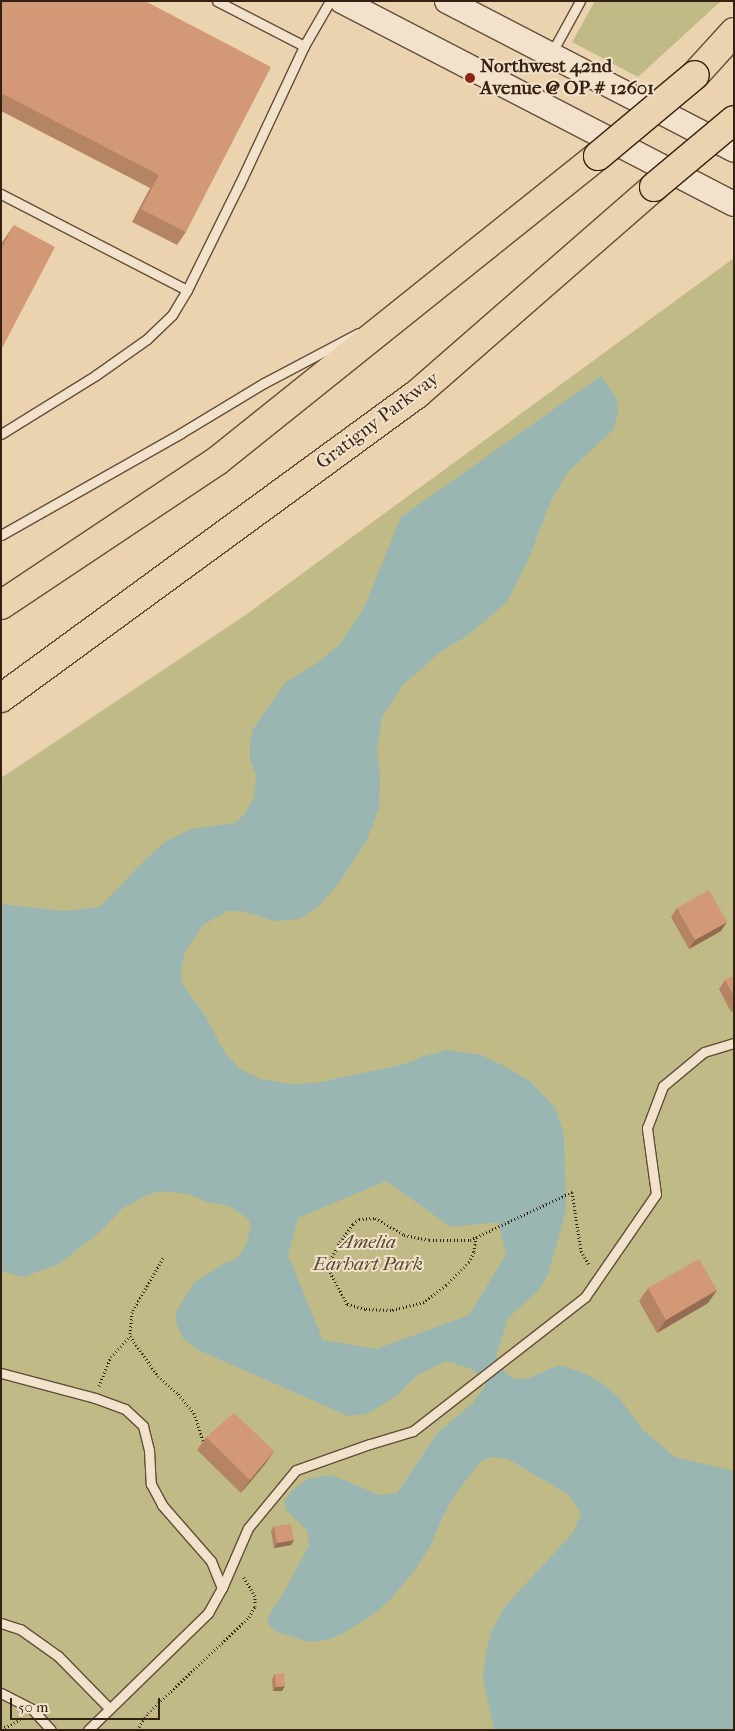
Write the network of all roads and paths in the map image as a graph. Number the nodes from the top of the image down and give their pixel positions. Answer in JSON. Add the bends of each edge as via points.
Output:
{"nodes":[{"id":1,"x":217,"y":1,"type":"edge"},
{"id":2,"x":330,"y":1,"type":"edge"},
{"id":3,"x":342,"y":1,"type":"edge"},
{"id":4,"x":447,"y":1,"type":"edge"},
{"id":5,"x":580,"y":1,"type":"edge"},
{"id":6,"x":734,"y":32,"type":"edge"},
{"id":7,"x":734,"y":42,"type":"edge"},
{"id":8,"x":304,"y":46,"type":"junction"},
{"id":9,"x":550,"y":55,"type":"junction"},
{"id":10,"x":696,"y":75,"type":"junction"},
{"id":11,"x":734,"y":120,"type":"edge"},
{"id":12,"x":734,"y":150,"type":"edge"},
{"id":13,"x":1,"y":194,"type":"edge"},
{"id":14,"x":734,"y":204,"type":"edge"},
{"id":15,"x":186,"y":290,"type":"junction"},
{"id":16,"x":421,"y":300,"type":"junction"},
{"id":17,"x":1,"y":434,"type":"edge"},
{"id":18,"x":1,"y":535,"type":"edge"},
{"id":19,"x":1,"y":606,"type":"edge"},
{"id":20,"x":1,"y":698,"type":"edge"},
{"id":21,"x":734,"y":1043,"type":"edge"},
{"id":22,"x":476,"y":1237,"type":"junction"},
{"id":23,"x":163,"y":1258,"type":"dead end"},
{"id":24,"x":601,"y":1275,"type":"junction"},
{"id":25,"x":130,"y":1336,"type":"junction"},
{"id":26,"x":1,"y":1373,"type":"edge"},
{"id":27,"x":95,"y":1398,"type":"junction"},
{"id":28,"x":204,"y":1444,"type":"edge"},
{"id":29,"x":242,"y":1542,"type":"junction"},
{"id":30,"x":222,"y":1588,"type":"junction"},
{"id":31,"x":1,"y":1623,"type":"edge"},
{"id":32,"x":1,"y":1693,"type":"edge"},
{"id":33,"x":109,"y":1708,"type":"junction"},
{"id":34,"x":32,"y":1709,"type":"junction"},
{"id":35,"x":1,"y":1728,"type":"edge"},
{"id":36,"x":51,"y":1730,"type":"edge"},
{"id":37,"x":88,"y":1730,"type":"edge"},
{"id":38,"x":137,"y":1730,"type":"edge"}],
"edges":[{"from":1,"to":8,"type":"lane"},
{"from":2,"to":8,"type":"lane"},
{"from":3,"to":14,"type":"main road"},
{"from":4,"to":9,"type":"main road"},
{"from":5,"to":9,"type":"lane"},
{"from":6,"to":10,"type":"highway"},
{"from":7,"to":10,"type":"highway"},
{"from":8,"to":15,"type":"lane"},
{"from":9,"to":12,"type":"main road"},
{"from":10,"to":16,"type":"highway","bridge":true},
{"from":11,"to":20,"type":"highway","name":"Gratigny Parkway","bridge":true,"via":[[417,394]]},
{"from":13,"to":15,"type":"lane"},
{"from":15,"to":17,"type":"lane","via":[[172,315],[147,339]]},
{"from":16,"to":18,"type":"lane","via":[[264,382],[181,434]]},
{"from":16,"to":19,"type":"highway","via":[[218,461]]},
{"from":21,"to":24,"type":"lane","via":[[704,1052],[663,1086],[647,1128],[656,1194]]},
{"from":22,"to":22,"type":"path","via":[[469,1262],[446,1285],[424,1302],[391,1310],[365,1309],[347,1304],[329,1270],[340,1242],[359,1219],[375,1218],[404,1235],[429,1240],[470,1240]]},
{"from":22,"to":24,"type":"path","via":[[572,1192],[582,1251],[591,1270]]},
{"from":23,"to":25,"type":"path","via":[[132,1312]]},
{"from":24,"to":29,"type":"lane","via":[[586,1297],[412,1431],[296,1470],[248,1528]]},
{"from":25,"to":27,"type":"path","via":[[111,1357]]},
{"from":25,"to":28,"type":"path","via":[[158,1376],[194,1413]]},
{"from":26,"to":27,"type":"lane"},
{"from":27,"to":30,"type":"lane","via":[[125,1410],[143,1426],[149,1450],[151,1484],[162,1505],[211,1561]]},
{"from":29,"to":30,"type":"lane"},
{"from":29,"to":38,"type":"path","via":[[242,1574],[255,1596],[255,1606],[249,1617],[148,1713]]},
{"from":30,"to":33,"type":"lane","via":[[208,1613]]},
{"from":31,"to":33,"type":"lane","via":[[20,1629],[58,1656]]},
{"from":32,"to":34,"type":"lane"},
{"from":33,"to":37,"type":"lane"},
{"from":34,"to":35,"type":"path","via":[[11,1725]]},
{"from":34,"to":36,"type":"lane"}]}
